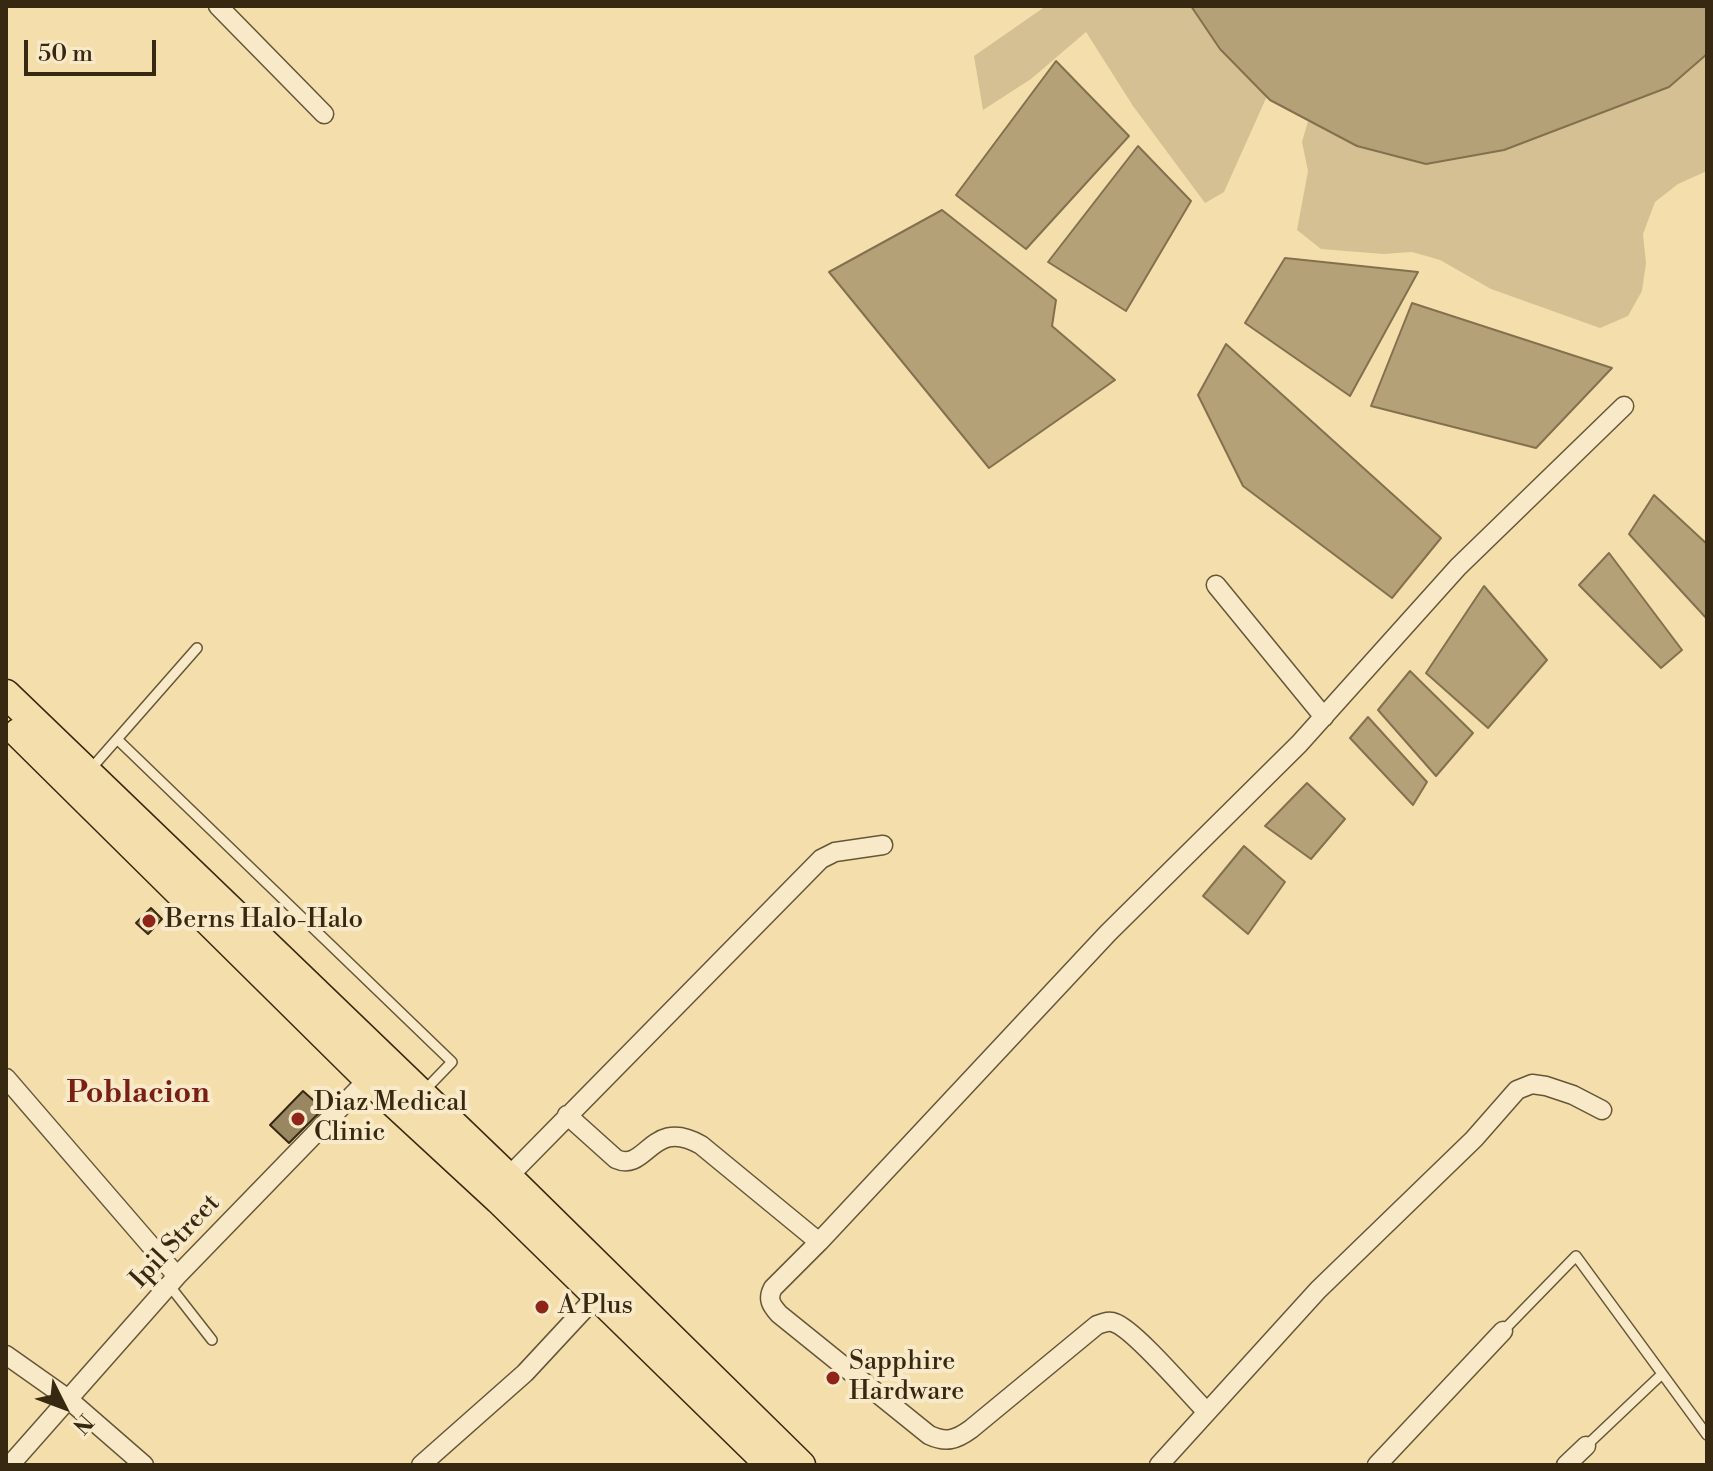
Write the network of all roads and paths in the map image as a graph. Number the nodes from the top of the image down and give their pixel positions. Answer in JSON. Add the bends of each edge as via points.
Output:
{"nodes":[{"id":1,"x":218,"y":6,"type":"edge"},
{"id":2,"x":324,"y":114,"type":"dead end"},
{"id":3,"x":1624,"y":406,"type":"dead end"},
{"id":4,"x":1216,"y":585,"type":"dead end"},
{"id":5,"x":197,"y":648,"type":"dead end"},
{"id":6,"x":6,"y":694,"type":"edge"},
{"id":7,"x":1324,"y":717,"type":"junction"},
{"id":8,"x":6,"y":721,"type":"edge"},
{"id":9,"x":118,"y":740,"type":"junction"},
{"id":10,"x":88,"y":773,"type":"junction"},
{"id":11,"x":883,"y":845,"type":"dead end"},
{"id":12,"x":377,"y":1070,"type":"junction"},
{"id":13,"x":6,"y":1078,"type":"edge"},
{"id":14,"x":421,"y":1094,"type":"junction"},
{"id":15,"x":1602,"y":1110,"type":"dead end"},
{"id":16,"x":567,"y":1115,"type":"junction"},
{"id":17,"x":508,"y":1177,"type":"junction"},
{"id":18,"x":819,"y":1242,"type":"junction"},
{"id":19,"x":173,"y":1280,"type":"junction"},
{"id":20,"x":605,"y":1288,"type":"junction"},
{"id":21,"x":1503,"y":1331,"type":"joint"},
{"id":22,"x":212,"y":1340,"type":"dead end"},
{"id":23,"x":6,"y":1355,"type":"edge"},
{"id":24,"x":1662,"y":1374,"type":"junction"},
{"id":25,"x":67,"y":1398,"type":"junction"},
{"id":26,"x":1207,"y":1412,"type":"junction"},
{"id":27,"x":1707,"y":1435,"type":"edge"},
{"id":28,"x":1586,"y":1446,"type":"joint"},
{"id":29,"x":10,"y":1465,"type":"edge"},
{"id":30,"x":144,"y":1465,"type":"edge"},
{"id":31,"x":421,"y":1465,"type":"edge"},
{"id":32,"x":770,"y":1465,"type":"edge"},
{"id":33,"x":801,"y":1465,"type":"edge"},
{"id":34,"x":1159,"y":1465,"type":"edge"},
{"id":35,"x":1377,"y":1465,"type":"edge"},
{"id":36,"x":1566,"y":1465,"type":"edge"}],
"edges":[{"from":1,"to":2,"type":"street"},
{"from":3,"to":7,"type":"street","via":[[1458,567]]},
{"from":4,"to":7,"type":"street"},
{"from":5,"to":9,"type":"lane"},
{"from":6,"to":10,"type":"highway"},
{"from":7,"to":18,"type":"street","via":[[1108,933]]},
{"from":8,"to":12,"type":"highway"},
{"from":9,"to":10,"type":"lane"},
{"from":9,"to":14,"type":"lane","via":[[452,1062]]},
{"from":10,"to":12,"type":"highway"},
{"from":11,"to":16,"type":"street","via":[[821,859]]},
{"from":12,"to":14,"type":"highway"},
{"from":12,"to":19,"type":"street","name":"Ipil Street"},
{"from":12,"to":20,"type":"highway"},
{"from":13,"to":19,"type":"street"},
{"from":14,"to":17,"type":"highway"},
{"from":15,"to":26,"type":"street","via":[[1546,1086],[1517,1090],[1474,1139],[1318,1290]]},
{"from":16,"to":17,"type":"street"},
{"from":16,"to":18,"type":"street","via":[[624,1162],[674,1134],[687,1137]]},
{"from":17,"to":20,"type":"highway"},
{"from":18,"to":26,"type":"street","via":[[773,1288],[770,1303],[929,1435],[950,1441],[960,1437],[1106,1321],[1134,1337]]},
{"from":19,"to":22,"type":"lane"},
{"from":19,"to":25,"type":"street","name":"Ipil Street"},
{"from":20,"to":31,"type":"street","via":[[525,1373]]},
{"from":20,"to":32,"type":"highway"},
{"from":20,"to":33,"type":"highway"},
{"from":21,"to":24,"type":"lane","via":[[1576,1256]]},
{"from":21,"to":35,"type":"street"},
{"from":23,"to":25,"type":"street"},
{"from":24,"to":27,"type":"lane"},
{"from":24,"to":28,"type":"lane"},
{"from":25,"to":29,"type":"street","name":"Ipil Street"},
{"from":25,"to":30,"type":"street"},
{"from":26,"to":34,"type":"street"},
{"from":28,"to":36,"type":"street"}]}
